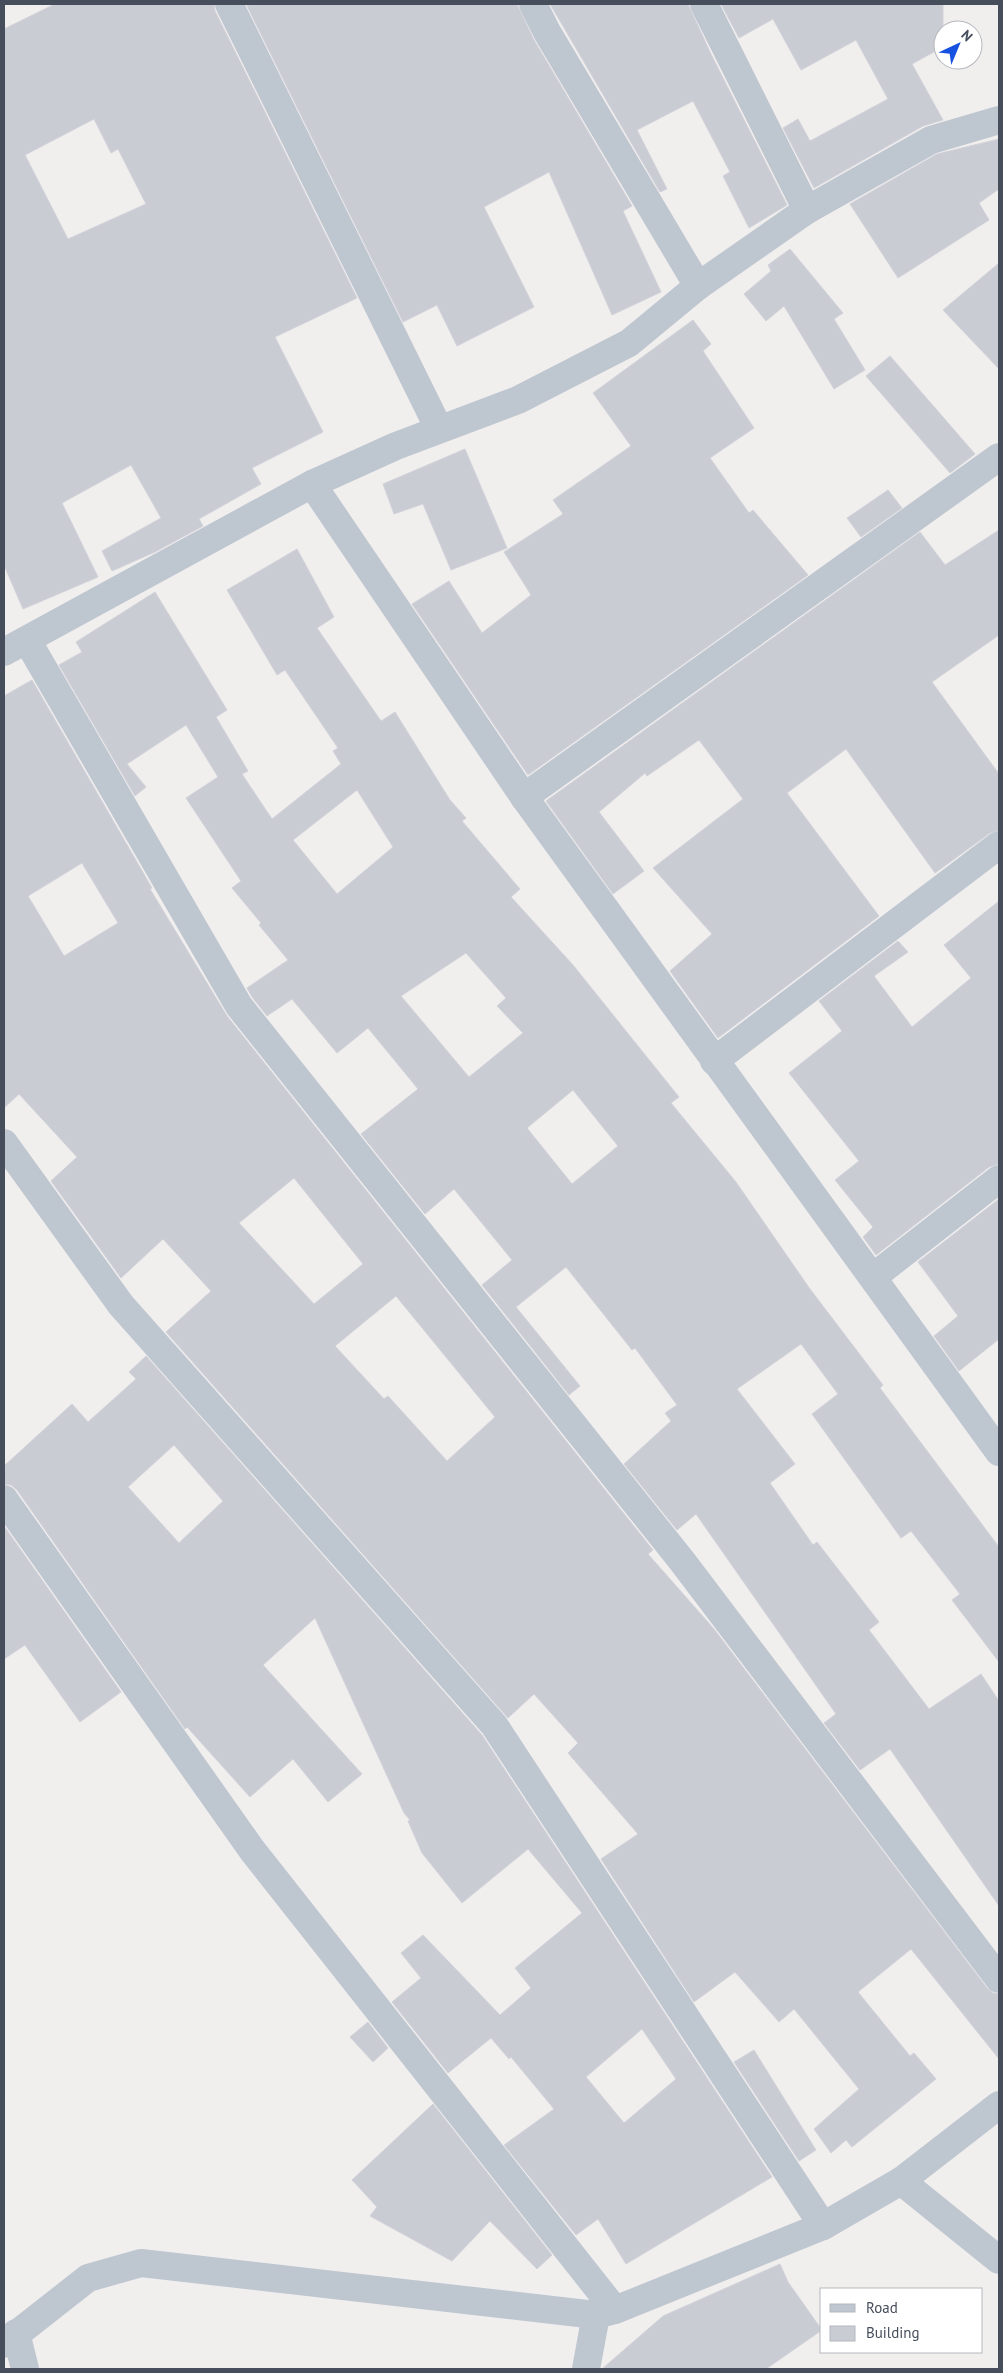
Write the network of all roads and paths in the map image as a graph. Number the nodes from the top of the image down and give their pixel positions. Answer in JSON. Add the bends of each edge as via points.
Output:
{"nodes":[{"id":1,"x":228,"y":4,"type":"edge"},
{"id":2,"x":533,"y":4,"type":"edge"},
{"id":3,"x":704,"y":4,"type":"edge"},
{"id":4,"x":999,"y":120,"type":"edge"},
{"id":5,"x":806,"y":210,"type":"junction"},
{"id":6,"x":698,"y":286,"type":"junction"},
{"id":7,"x":439,"y":429,"type":"junction"},
{"id":8,"x":999,"y":457,"type":"edge"},
{"id":9,"x":312,"y":484,"type":"junction"},
{"id":10,"x":16,"y":646,"type":"edge"},
{"id":11,"x":524,"y":797,"type":"junction"},
{"id":12,"x":999,"y":845,"type":"edge"},
{"id":13,"x":714,"y":1061,"type":"junction"},
{"id":14,"x":4,"y":1143,"type":"edge"},
{"id":15,"x":999,"y":1179,"type":"edge"},
{"id":16,"x":872,"y":1277,"type":"junction"},
{"id":17,"x":999,"y":1452,"type":"edge"},
{"id":18,"x":4,"y":1499,"type":"edge"},
{"id":19,"x":999,"y":1979,"type":"edge"},
{"id":20,"x":999,"y":2105,"type":"edge"},
{"id":21,"x":902,"y":2181,"type":"junction"},
{"id":22,"x":823,"y":2226,"type":"junction"},
{"id":23,"x":999,"y":2260,"type":"edge"},
{"id":24,"x":606,"y":2312,"type":"junction"},
{"id":25,"x":10,"y":2338,"type":"edge"},
{"id":26,"x":25,"y":2369,"type":"edge"},
{"id":27,"x":586,"y":2369,"type":"edge"}],
"edges":[{"from":1,"to":7,"type":"street"},
{"from":2,"to":6,"type":"street"},
{"from":3,"to":5,"type":"street"},
{"from":4,"to":5,"type":"street","via":[[931,140]]},
{"from":5,"to":6,"type":"street"},
{"from":6,"to":7,"type":"street","via":[[629,343],[518,400]]},
{"from":7,"to":9,"type":"street"},
{"from":8,"to":11,"type":"street"},
{"from":9,"to":10,"type":"street"},
{"from":9,"to":11,"type":"street"},
{"from":10,"to":19,"type":"street","via":[[239,1006],[682,1560]]},
{"from":11,"to":13,"type":"street"},
{"from":12,"to":13,"type":"street"},
{"from":13,"to":16,"type":"street"},
{"from":14,"to":22,"type":"street","via":[[121,1305],[494,1725]]},
{"from":15,"to":16,"type":"street"},
{"from":16,"to":17,"type":"street"},
{"from":18,"to":24,"type":"street","via":[[252,1850]]},
{"from":20,"to":21,"type":"street"},
{"from":21,"to":22,"type":"street"},
{"from":21,"to":23,"type":"street"},
{"from":22,"to":24,"type":"street"},
{"from":24,"to":25,"type":"street","via":[[141,2263],[88,2278]]},
{"from":24,"to":27,"type":"street"},
{"from":25,"to":26,"type":"street"}]}
